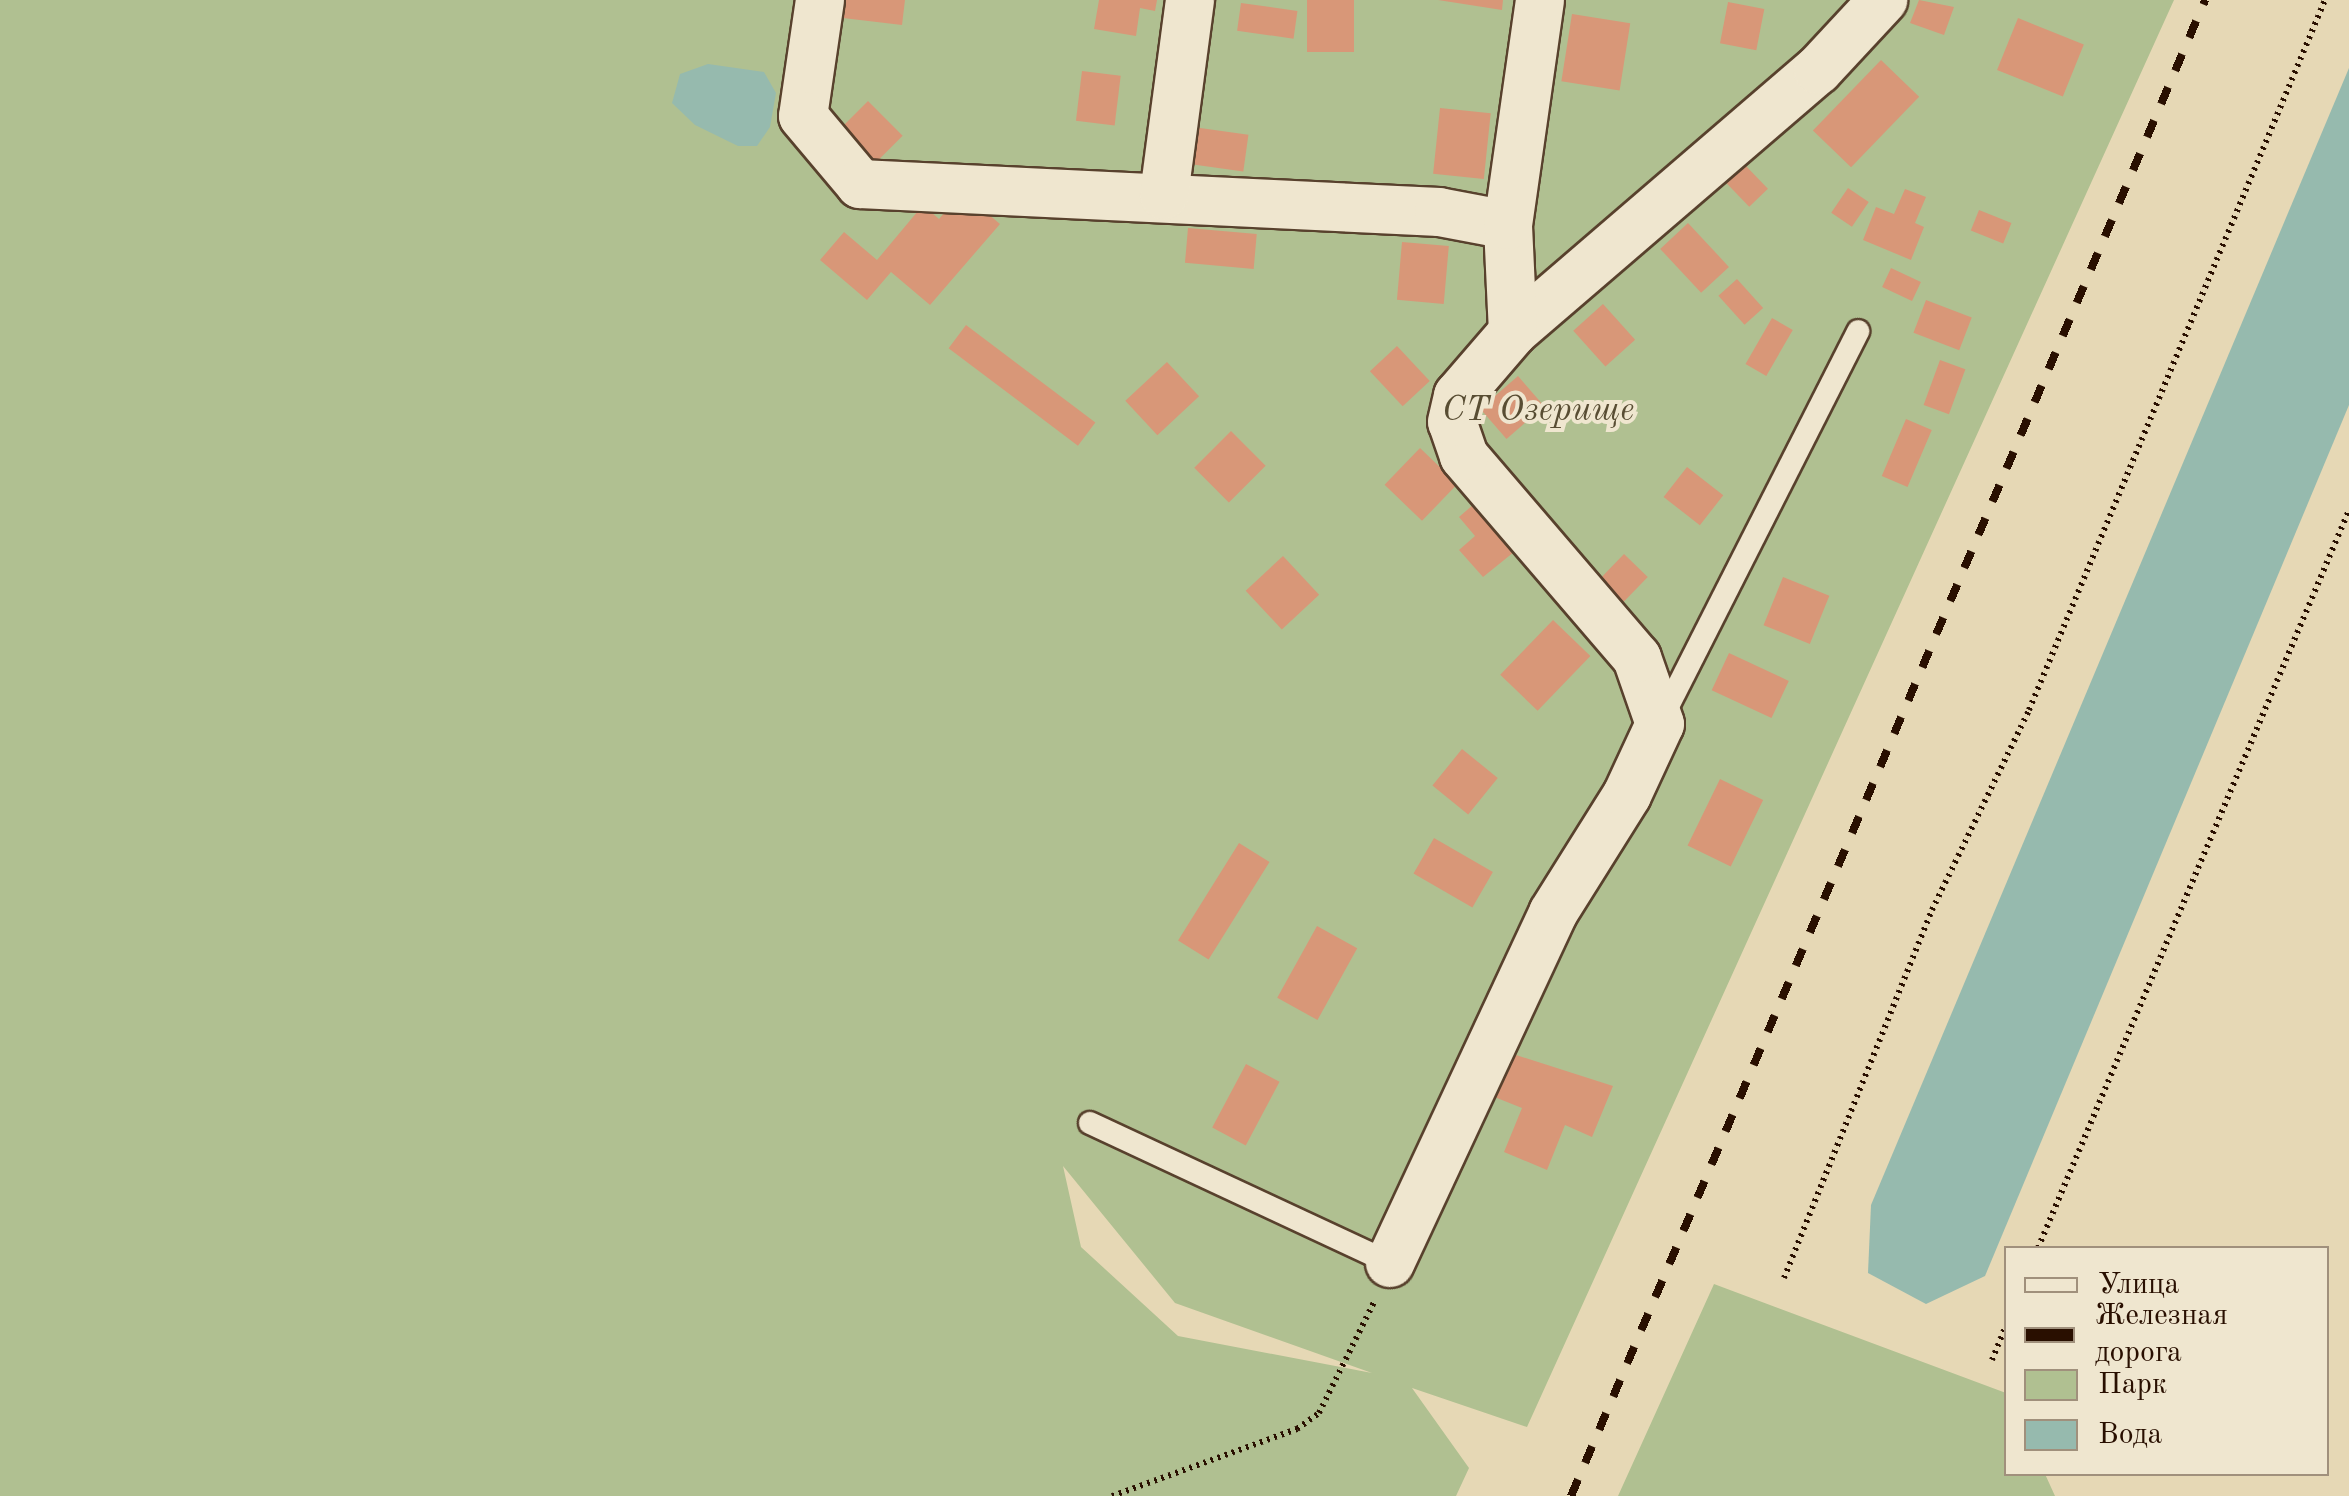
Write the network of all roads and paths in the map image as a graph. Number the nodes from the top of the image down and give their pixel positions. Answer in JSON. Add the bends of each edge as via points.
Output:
{"nodes":[{"id":1,"x":820,"y":0,"type":"edge"},
{"id":2,"x":1190,"y":0,"type":"edge"},
{"id":3,"x":1540,"y":0,"type":"edge"},
{"id":4,"x":1884,"y":0,"type":"edge"},
{"id":5,"x":2324,"y":0,"type":"edge"},
{"id":6,"x":1164,"y":195,"type":"junction"},
{"id":7,"x":1508,"y":225,"type":"junction"},
{"id":8,"x":1858,"y":331,"type":"dead end"},
{"id":9,"x":1513,"y":332,"type":"junction"},
{"id":10,"x":2349,"y":510,"type":"edge"},
{"id":11,"x":1660,"y":724,"type":"junction"},
{"id":12,"x":1090,"y":1123,"type":"dead end"},
{"id":13,"x":2039,"y":1246,"type":"edge"},
{"id":14,"x":1390,"y":1264,"type":"junction"},
{"id":15,"x":1784,"y":1278,"type":"dead end"},
{"id":16,"x":2004,"y":1331,"type":"edge"},
{"id":17,"x":1992,"y":1360,"type":"dead end"},
{"id":18,"x":1112,"y":1496,"type":"edge"}],
"edges":[{"from":1,"to":6,"type":"street","via":[[804,116],[860,184]]},
{"from":2,"to":6,"type":"street"},
{"from":3,"to":7,"type":"street"},
{"from":4,"to":9,"type":"street","via":[[1818,70]]},
{"from":5,"to":15,"type":"path","via":[[2029,710],[1932,910]]},
{"from":6,"to":7,"type":"street","via":[[1439,212]]},
{"from":7,"to":9,"type":"street"},
{"from":8,"to":11,"type":"lane"},
{"from":9,"to":11,"type":"street","via":[[1458,396],[1452,422],[1464,456],[1637,658]]},
{"from":10,"to":13,"type":"path"},
{"from":11,"to":14,"type":"street","via":[[1626,795],[1554,912]]},
{"from":12,"to":14,"type":"lane"},
{"from":14,"to":18,"type":"path","via":[[1319,1413],[1297,1429]]},
{"from":16,"to":17,"type":"path"}]}
